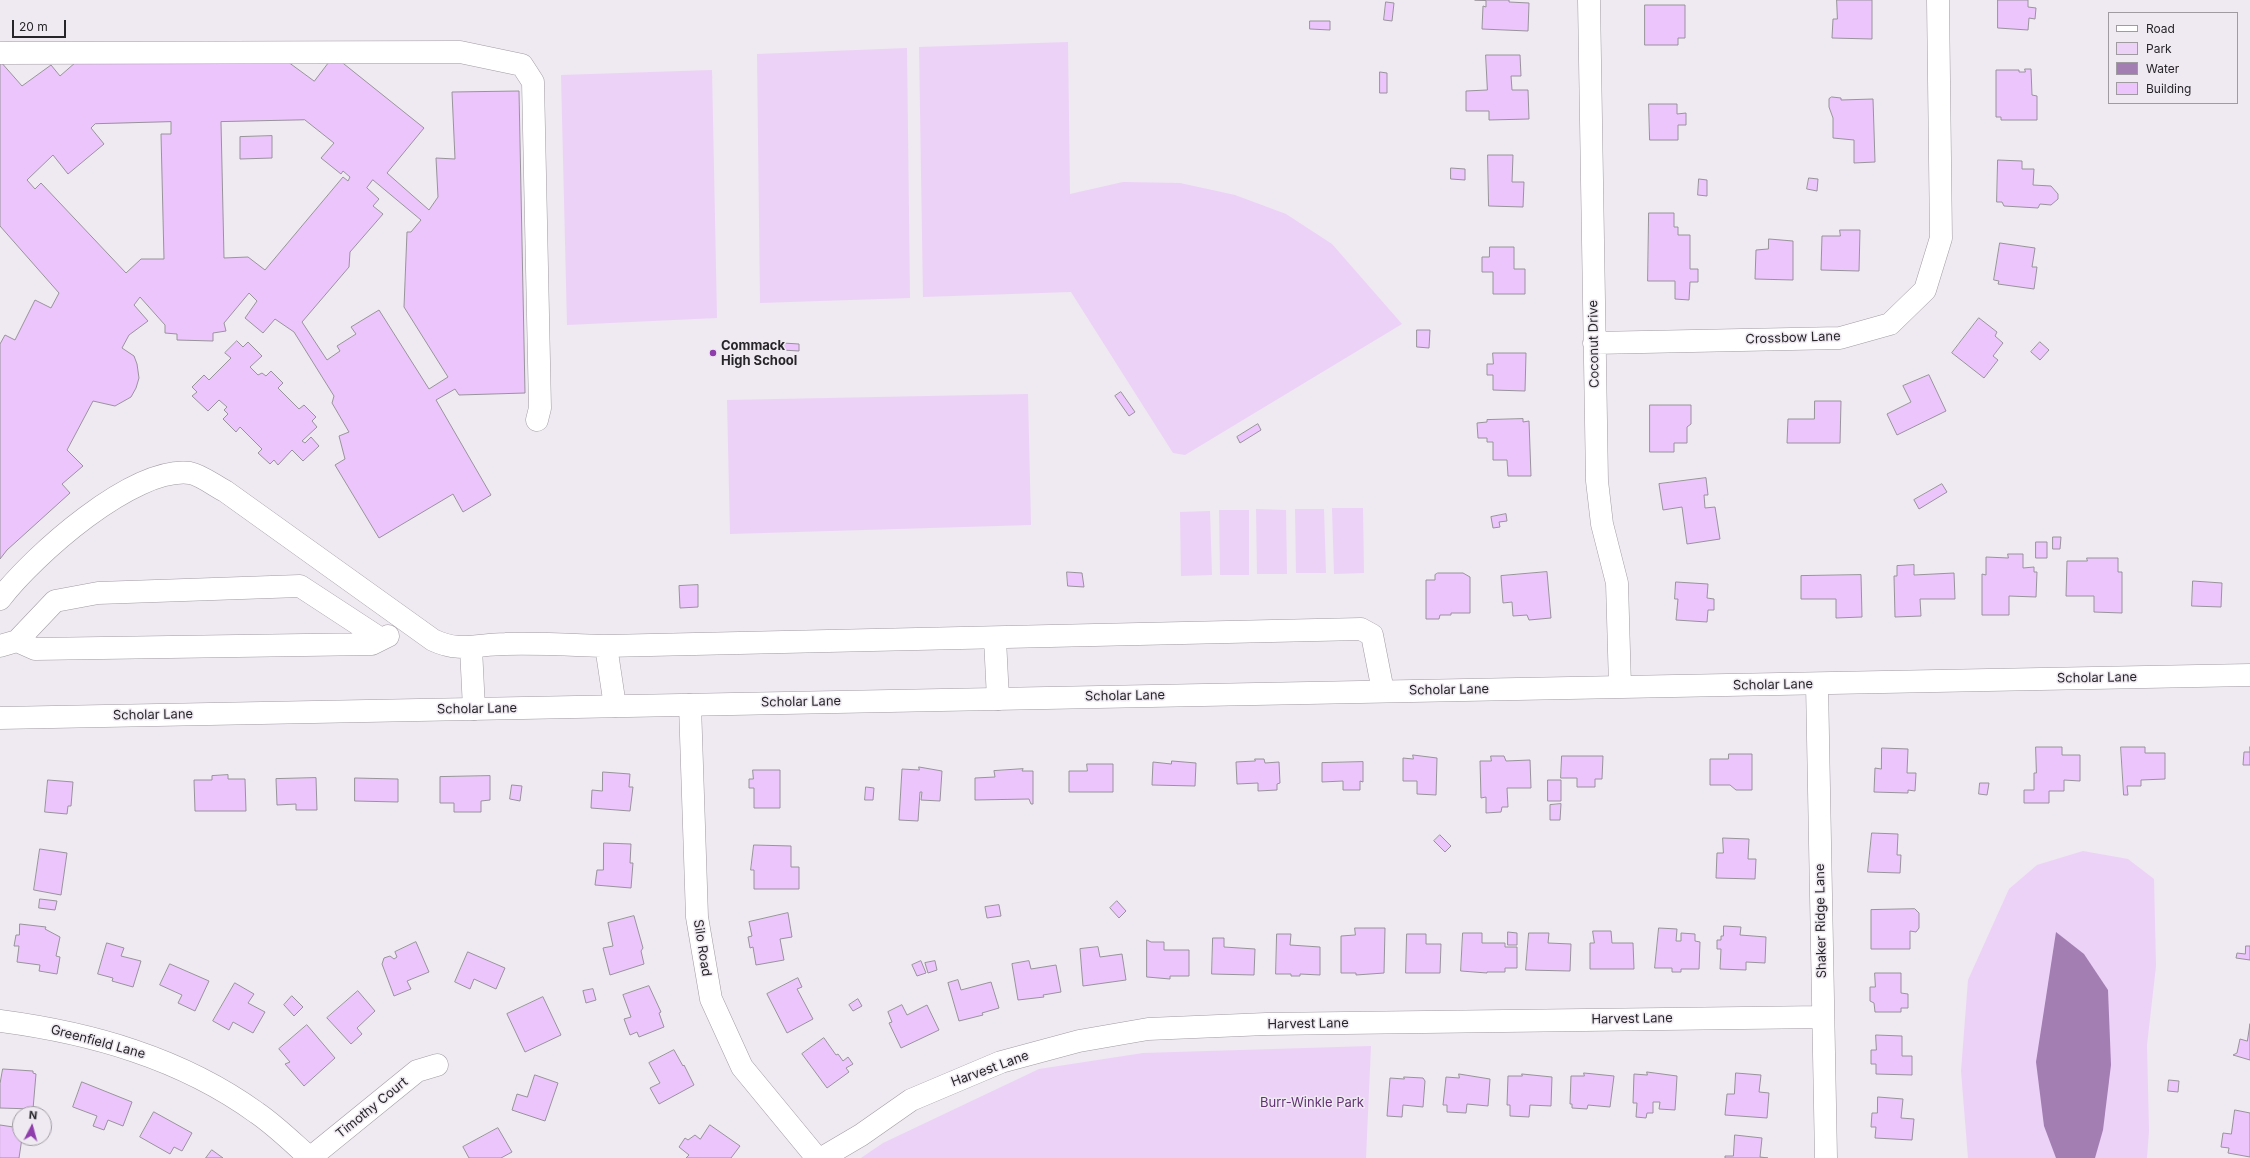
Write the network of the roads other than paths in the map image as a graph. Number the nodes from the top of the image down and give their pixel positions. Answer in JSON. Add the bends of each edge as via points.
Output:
{"nodes":[{"id":1,"x":1589,"y":0,"type":"edge"},
{"id":2,"x":1938,"y":0,"type":"edge"},
{"id":3,"x":0,"y":53,"type":"edge"},
{"id":4,"x":1594,"y":343,"type":"junction"},
{"id":5,"x":537,"y":420,"type":"dead end"},
{"id":6,"x":0,"y":599,"type":"edge"},
{"id":7,"x":410,"y":624,"type":"junction"},
{"id":8,"x":995,"y":638,"type":"junction"},
{"id":9,"x":381,"y":639,"type":"junction"},
{"id":10,"x":8,"y":644,"type":"edge"},
{"id":11,"x":606,"y":646,"type":"junction"},
{"id":12,"x":471,"y":648,"type":"junction"},
{"id":13,"x":2250,"y":675,"type":"edge"},
{"id":14,"x":1817,"y":684,"type":"junction"},
{"id":15,"x":1620,"y":686,"type":"junction"},
{"id":16,"x":1383,"y":691,"type":"junction"},
{"id":17,"x":998,"y":698,"type":"junction"},
{"id":18,"x":690,"y":705,"type":"junction"},
{"id":19,"x":615,"y":706,"type":"junction"},
{"id":20,"x":474,"y":709,"type":"junction"},
{"id":21,"x":0,"y":718,"type":"edge"},
{"id":22,"x":1823,"y":1016,"type":"junction"},
{"id":23,"x":0,"y":1021,"type":"edge"},
{"id":24,"x":437,"y":1064,"type":"dead end"},
{"id":25,"x":310,"y":1158,"type":"edge"},
{"id":26,"x":817,"y":1158,"type":"edge"},
{"id":27,"x":822,"y":1158,"type":"edge"},
{"id":28,"x":1826,"y":1158,"type":"edge"}],
"edges":[{"from":1,"to":4,"type":"street","name":"Coconut Drive"},
{"from":2,"to":4,"type":"street","name":"Crossbow Lane","via":[[1941,238],[1925,290],[1890,324],[1840,338]]},
{"from":3,"to":5,"type":"street","via":[[460,52],[522,65],[533,82],[540,408]]},
{"from":4,"to":15,"type":"street","name":"Coconut Drive","via":[[1596,481],[1602,524],[1618,583]]},
{"from":6,"to":7,"type":"street","via":[[25,569],[91,513],[142,482],[167,473],[191,474],[225,491]]},
{"from":7,"to":9,"type":"street"},
{"from":7,"to":12,"type":"street","via":[[442,645]]},
{"from":8,"to":11,"type":"street"},
{"from":8,"to":16,"type":"street","via":[[1361,629],[1372,635]]},
{"from":8,"to":17,"type":"street"},
{"from":9,"to":10,"type":"street","via":[[372,644],[35,649]]},
{"from":9,"to":10,"type":"street","via":[[300,586],[98,593],[55,602]]},
{"from":11,"to":12,"type":"street","via":[[504,644]]},
{"from":11,"to":19,"type":"street"},
{"from":12,"to":20,"type":"street"},
{"from":13,"to":14,"type":"street","name":"Scholar Lane"},
{"from":14,"to":15,"type":"street","name":"Scholar Lane"},
{"from":14,"to":22,"type":"street","name":"Shaker Ridge Lane"},
{"from":15,"to":16,"type":"street","name":"Scholar Lane"},
{"from":16,"to":17,"type":"street","name":"Scholar Lane"},
{"from":17,"to":18,"type":"street","name":"Scholar Lane"},
{"from":18,"to":19,"type":"street","name":"Scholar Lane"},
{"from":18,"to":26,"type":"street","name":"Silo Road","via":[[697,917],[711,999],[742,1067]]},
{"from":19,"to":20,"type":"street","name":"Scholar Lane"},
{"from":20,"to":21,"type":"street","name":"Scholar Lane"},
{"from":22,"to":27,"type":"street","name":"Harvest Lane","via":[[1274,1024],[1148,1029],[1079,1040],[1001,1062],[911,1100],[861,1135]]},
{"from":22,"to":28,"type":"street","name":"Shaker Ridge Lane"},
{"from":23,"to":25,"type":"street","name":"Greenfield Lane","via":[[46,1027],[105,1041],[152,1057],[204,1080],[257,1113]]},
{"from":24,"to":25,"type":"street","name":"Timothy Court","via":[[417,1071]]}]}
